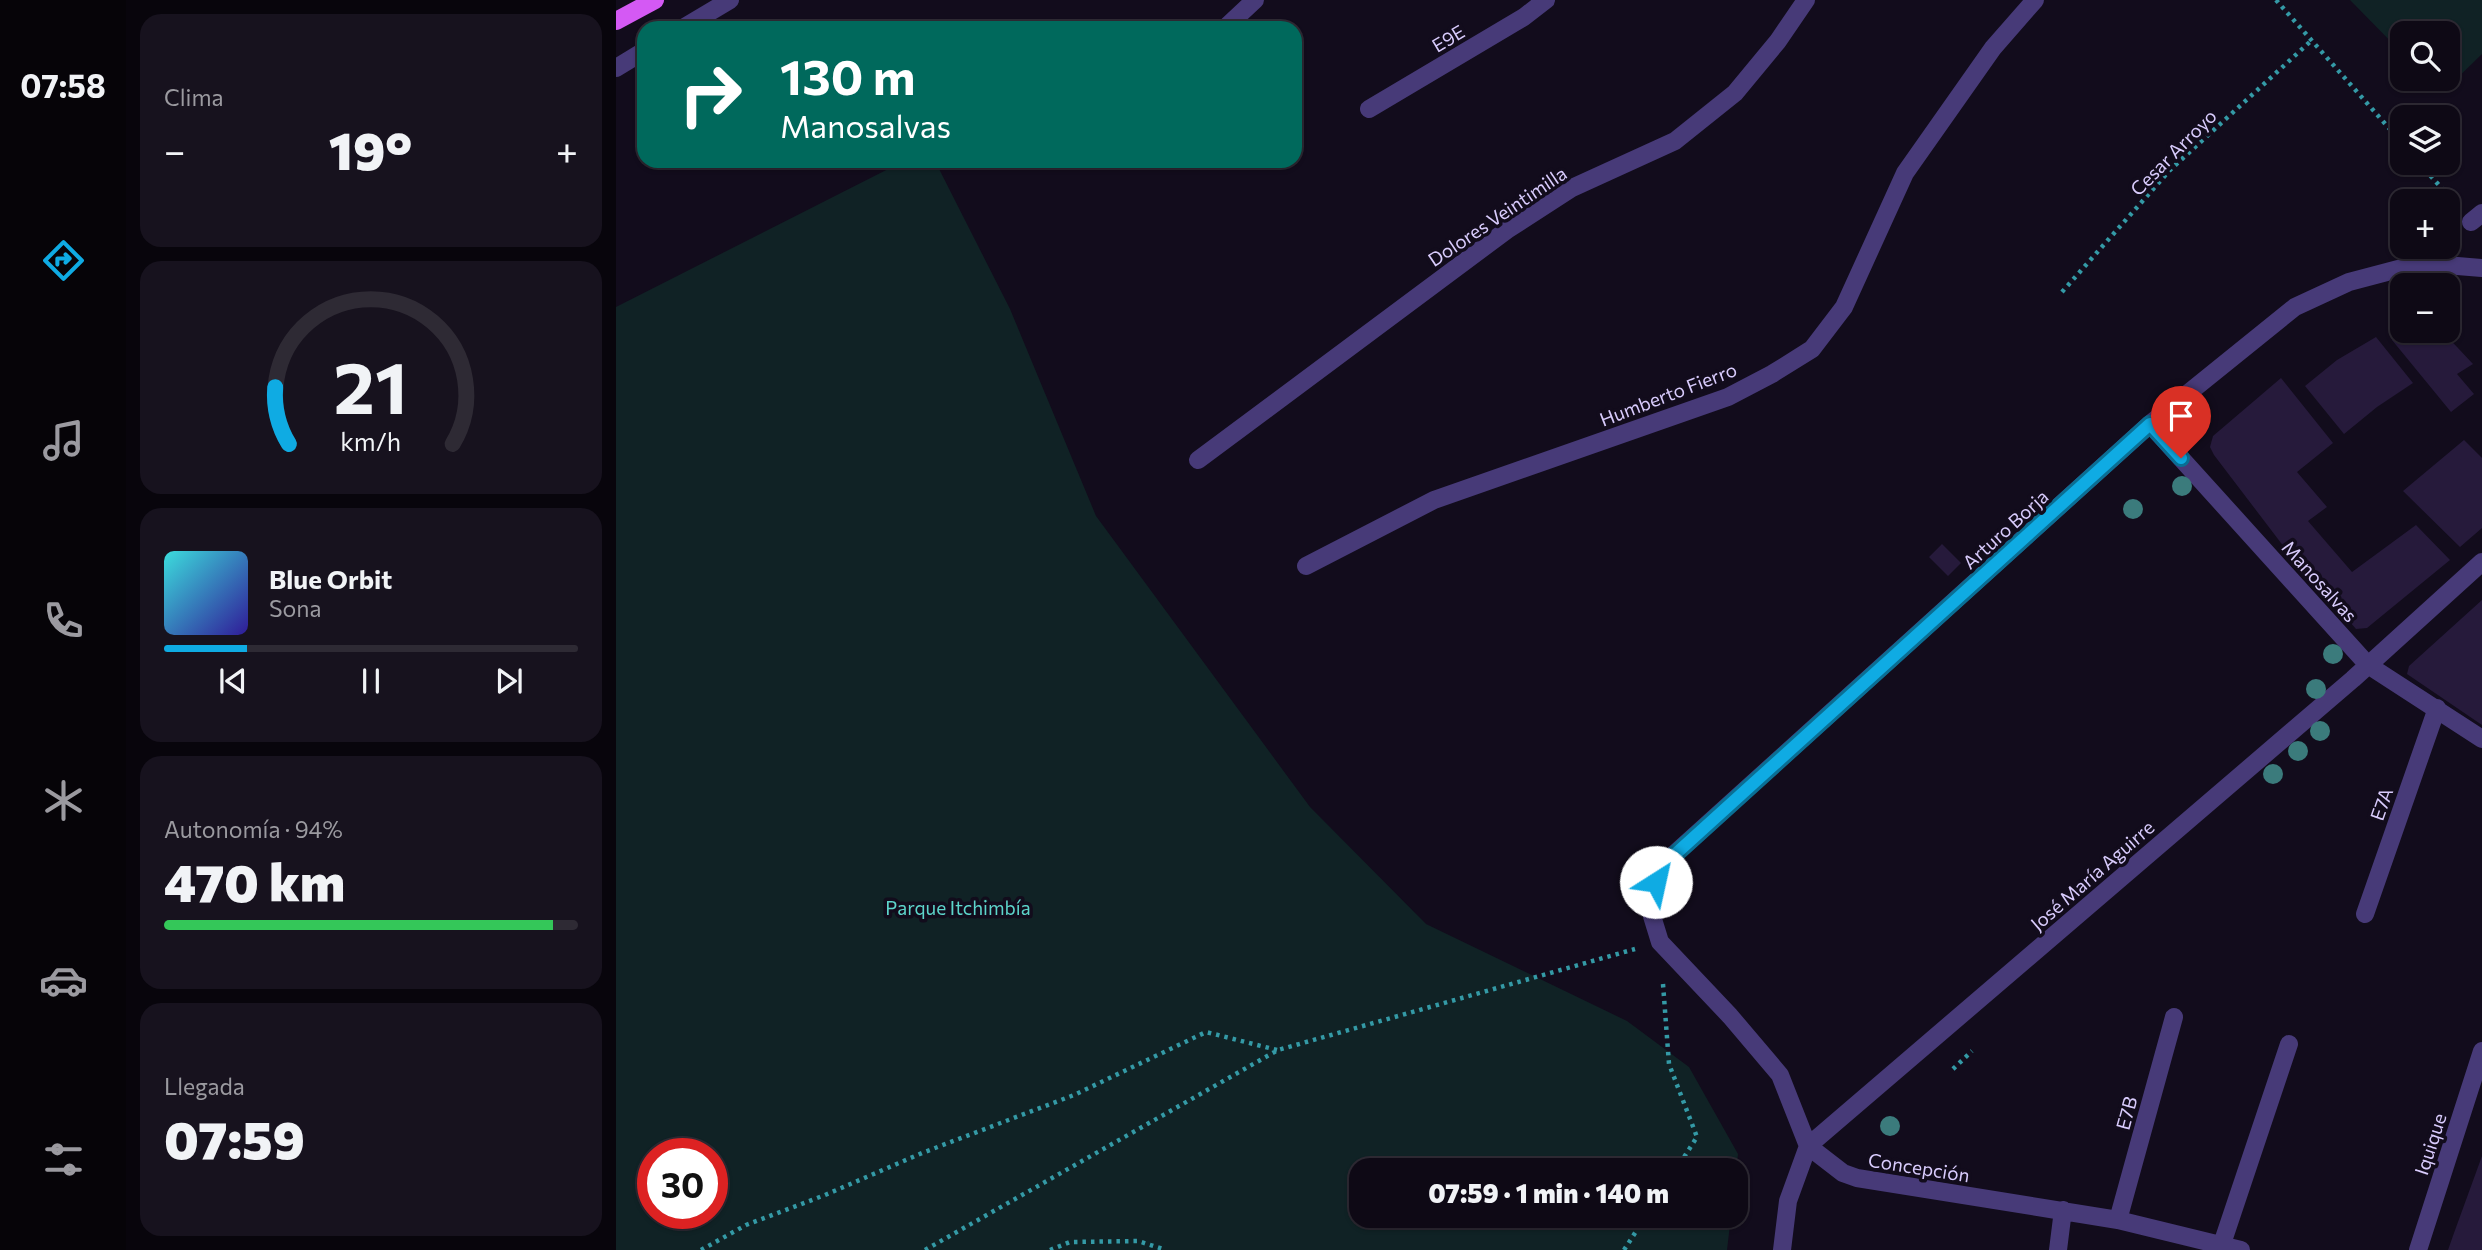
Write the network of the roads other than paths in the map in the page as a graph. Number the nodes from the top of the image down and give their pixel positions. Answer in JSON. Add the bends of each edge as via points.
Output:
{"nodes":[{"id":1,"x":655,"y":0,"type":"edge"},
{"id":2,"x":730,"y":0,"type":"edge"},
{"id":3,"x":1255,"y":0,"type":"edge"},
{"id":4,"x":1546,"y":0,"type":"edge"},
{"id":5,"x":1806,"y":0,"type":"edge"},
{"id":6,"x":2035,"y":0,"type":"edge"},
{"id":7,"x":616,"y":21,"type":"edge"},
{"id":8,"x":695,"y":21,"type":"edge"},
{"id":9,"x":1233,"y":21,"type":"edge"},
{"id":10,"x":637,"y":55,"type":"edge"},
{"id":11,"x":616,"y":68,"type":"edge"},
{"id":12,"x":1369,"y":109,"type":"dead end"},
{"id":13,"x":2482,"y":268,"type":"edge"},
{"id":14,"x":2150,"y":424,"type":"junction"},
{"id":15,"x":1198,"y":460,"type":"dead end"},
{"id":16,"x":2482,"y":562,"type":"edge"},
{"id":17,"x":1306,"y":566,"type":"dead end"},
{"id":18,"x":2368,"y":665,"type":"junction"},
{"id":19,"x":2437,"y":708,"type":"junction"},
{"id":20,"x":2482,"y":739,"type":"edge"},
{"id":21,"x":2365,"y":914,"type":"dead end"},
{"id":22,"x":2174,"y":1017,"type":"dead end"},
{"id":23,"x":2289,"y":1044,"type":"dead end"},
{"id":24,"x":2482,"y":1051,"type":"edge"},
{"id":25,"x":1808,"y":1146,"type":"junction"},
{"id":26,"x":2063,"y":1210,"type":"junction"},
{"id":27,"x":2118,"y":1220,"type":"junction"},
{"id":28,"x":2222,"y":1244,"type":"junction"},
{"id":29,"x":1782,"y":1250,"type":"edge"},
{"id":30,"x":2058,"y":1250,"type":"edge"},
{"id":31,"x":2241,"y":1250,"type":"edge"},
{"id":32,"x":2418,"y":1250,"type":"edge"}],
"edges":[{"from":1,"to":7,"type":"main road"},
{"from":2,"to":8,"type":"street"},
{"from":3,"to":9,"type":"street"},
{"from":4,"to":12,"type":"street","name":"E9E"},
{"from":5,"to":15,"type":"street","name":"Dolores Veintimilla","via":[[1735,93],[1675,141],[1572,188],[1507,230]]},
{"from":6,"to":17,"type":"street","name":"Humberto Fierro","via":[[1993,48],[1905,173],[1844,307],[1812,349],[1728,397],[1434,500]]},
{"from":10,"to":11,"type":"street"},
{"from":13,"to":14,"type":"street","name":"Arturo Borja","via":[[2421,263],[2349,282],[2295,307]]},
{"from":14,"to":18,"type":"street","name":"Manosalvas"},
{"from":14,"to":25,"type":"street","name":"Arturo Borja","via":[[1660,868],[1651,896],[1660,942],[1780,1075]]},
{"from":16,"to":18,"type":"street","name":"José María Aguirre"},
{"from":18,"to":19,"type":"street","name":"Manosalvas"},
{"from":18,"to":25,"type":"street","name":"José María Aguirre"},
{"from":19,"to":20,"type":"street","name":"Manosalvas"},
{"from":19,"to":21,"type":"street","name":"E7A"},
{"from":22,"to":27,"type":"street","name":"E7B"},
{"from":23,"to":28,"type":"street"},
{"from":24,"to":32,"type":"street","name":"Iquique"},
{"from":25,"to":26,"type":"street","name":"Concepción","via":[[1857,1178]]},
{"from":25,"to":29,"type":"street","name":"José María Aguirre","via":[[1788,1201]]},
{"from":26,"to":27,"type":"street","name":"Concepción"},
{"from":26,"to":30,"type":"street"},
{"from":27,"to":28,"type":"street","name":"Concepción"},
{"from":28,"to":31,"type":"street","name":"Concepción"}]}
